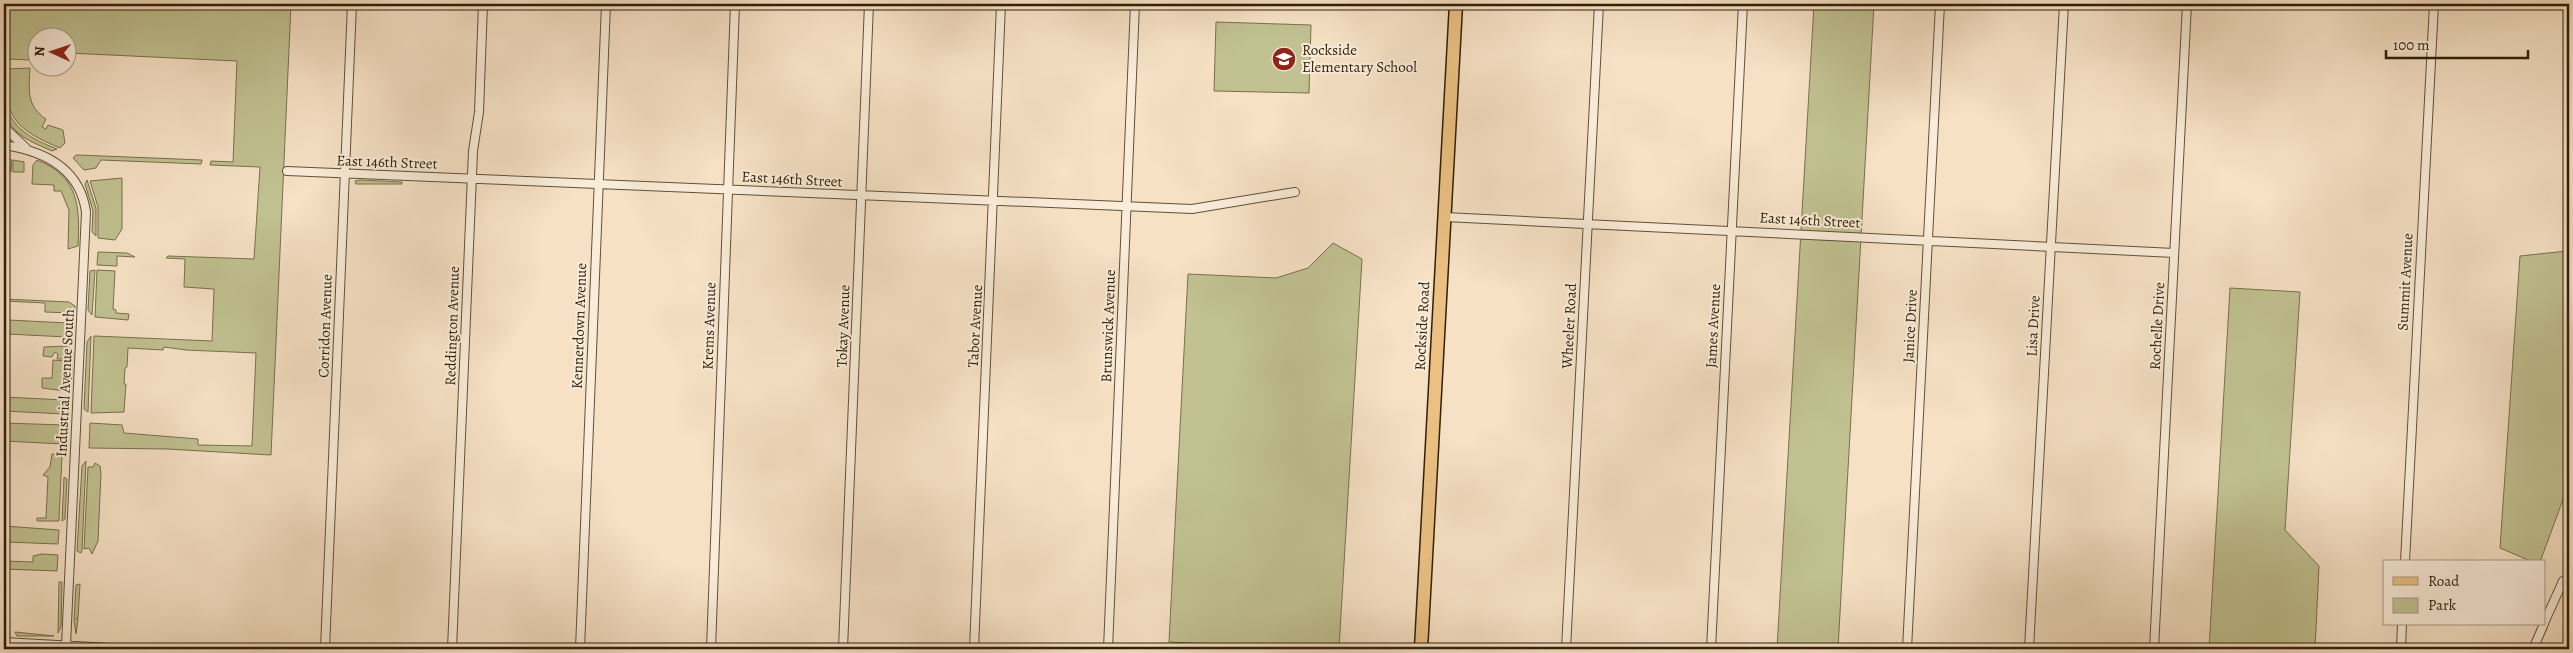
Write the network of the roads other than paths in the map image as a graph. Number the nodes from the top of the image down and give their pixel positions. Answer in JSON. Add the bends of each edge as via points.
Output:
{"nodes":[{"id":1,"x":352,"y":4,"type":"edge"},
{"id":2,"x":483,"y":4,"type":"edge"},
{"id":3,"x":606,"y":4,"type":"edge"},
{"id":4,"x":735,"y":4,"type":"edge"},
{"id":5,"x":869,"y":4,"type":"edge"},
{"id":6,"x":1001,"y":4,"type":"edge"},
{"id":7,"x":1135,"y":4,"type":"edge"},
{"id":8,"x":1456,"y":4,"type":"edge"},
{"id":9,"x":1599,"y":4,"type":"edge"},
{"id":10,"x":1743,"y":4,"type":"edge"},
{"id":11,"x":1940,"y":4,"type":"edge"},
{"id":12,"x":2064,"y":4,"type":"edge"},
{"id":13,"x":2187,"y":4,"type":"edge"},
{"id":14,"x":2434,"y":4,"type":"edge"},
{"id":15,"x":4,"y":127,"type":"edge"},
{"id":16,"x":4,"y":145,"type":"edge"},
{"id":17,"x":29,"y":150,"type":"junction"},
{"id":18,"x":287,"y":171,"type":"dead end"},
{"id":19,"x":345,"y":174,"type":"junction"},
{"id":20,"x":472,"y":179,"type":"junction"},
{"id":21,"x":598,"y":184,"type":"junction"},
{"id":22,"x":728,"y":189,"type":"junction"},
{"id":23,"x":1295,"y":192,"type":"dead end"},
{"id":24,"x":862,"y":196,"type":"junction"},
{"id":25,"x":994,"y":200,"type":"junction"},
{"id":26,"x":1126,"y":206,"type":"junction"},
{"id":27,"x":1445,"y":217,"type":"junction"},
{"id":28,"x":1588,"y":224,"type":"junction"},
{"id":29,"x":1731,"y":230,"type":"junction"},
{"id":30,"x":1928,"y":240,"type":"junction"},
{"id":31,"x":2051,"y":247,"type":"junction"},
{"id":32,"x":2174,"y":253,"type":"junction"},
{"id":33,"x":2405,"y":560,"type":"edge"},
{"id":34,"x":2563,"y":581,"type":"dead end"},
{"id":35,"x":2546,"y":619,"type":"edge"},
{"id":36,"x":2402,"y":626,"type":"edge"},
{"id":37,"x":2543,"y":626,"type":"edge"},
{"id":38,"x":4,"y":642,"type":"edge"},
{"id":39,"x":66,"y":645,"type":"junction"},
{"id":40,"x":128,"y":649,"type":"edge"},
{"id":41,"x":325,"y":649,"type":"edge"},
{"id":42,"x":452,"y":649,"type":"edge"},
{"id":43,"x":580,"y":649,"type":"edge"},
{"id":44,"x":711,"y":649,"type":"edge"},
{"id":45,"x":843,"y":649,"type":"edge"},
{"id":46,"x":974,"y":649,"type":"edge"},
{"id":47,"x":1108,"y":649,"type":"edge"},
{"id":48,"x":1420,"y":649,"type":"edge"},
{"id":49,"x":1566,"y":649,"type":"edge"},
{"id":50,"x":1711,"y":649,"type":"edge"},
{"id":51,"x":1907,"y":649,"type":"edge"},
{"id":52,"x":2029,"y":649,"type":"edge"},
{"id":53,"x":2154,"y":649,"type":"edge"},
{"id":54,"x":2401,"y":649,"type":"edge"},
{"id":55,"x":2533,"y":649,"type":"edge"}],
"edges":[{"from":1,"to":19,"type":"street","name":"Corridon Avenue"},
{"from":2,"to":20,"type":"street","name":"Reddington Avenue"},
{"from":3,"to":21,"type":"street","name":"Kennerdown Avenue"},
{"from":4,"to":22,"type":"street","name":"Krems Avenue"},
{"from":5,"to":24,"type":"street","name":"Tokay Avenue"},
{"from":6,"to":25,"type":"street","name":"Tabor Avenue"},
{"from":7,"to":26,"type":"street","name":"Brunswick Avenue"},
{"from":8,"to":27,"type":"main road","name":"Rockside Road"},
{"from":9,"to":28,"type":"street","name":"Wheeler Road"},
{"from":10,"to":29,"type":"street","name":"James Avenue"},
{"from":11,"to":30,"type":"street","name":"Janice Drive"},
{"from":12,"to":31,"type":"street","name":"Lisa Drive"},
{"from":13,"to":32,"type":"street","name":"Rochelle Drive"},
{"from":14,"to":33,"type":"street","name":"Summit Avenue"},
{"from":15,"to":17,"type":"street","name":"Industrial Avenue South"},
{"from":16,"to":17,"type":"street","name":"Industrial Avenue South"},
{"from":17,"to":39,"type":"street","name":"Industrial Avenue South","via":[[50,158],[71,175],[82,194],[86,212]]},
{"from":18,"to":19,"type":"street","name":"East 146th Street"},
{"from":19,"to":20,"type":"street","name":"East 146th Street"},
{"from":19,"to":41,"type":"street","name":"Corridon Avenue"},
{"from":20,"to":21,"type":"street","name":"East 146th Street"},
{"from":20,"to":42,"type":"street","name":"Reddington Avenue"},
{"from":21,"to":22,"type":"street","name":"East 146th Street"},
{"from":21,"to":43,"type":"street","name":"Kennerdown Avenue"},
{"from":22,"to":24,"type":"street","name":"East 146th Street"},
{"from":22,"to":44,"type":"street","name":"Krems Avenue"},
{"from":23,"to":26,"type":"street","name":"East 146th Street","via":[[1192,209]]},
{"from":24,"to":25,"type":"street","name":"East 146th Street"},
{"from":24,"to":45,"type":"street","name":"Tokay Avenue"},
{"from":25,"to":26,"type":"street","name":"East 146th Street"},
{"from":25,"to":46,"type":"street","name":"Tabor Avenue"},
{"from":26,"to":47,"type":"street","name":"Brunswick Avenue"},
{"from":27,"to":28,"type":"street","name":"East 146th Street"},
{"from":27,"to":48,"type":"main road","name":"Rockside Road"},
{"from":28,"to":29,"type":"street","name":"East 146th Street"},
{"from":28,"to":49,"type":"street","name":"Wheeler Road"},
{"from":29,"to":30,"type":"street","name":"East 146th Street"},
{"from":29,"to":50,"type":"street","name":"James Avenue"},
{"from":30,"to":31,"type":"street","name":"East 146th Street"},
{"from":30,"to":51,"type":"street","name":"Janice Drive"},
{"from":31,"to":32,"type":"street","name":"East 146th Street"},
{"from":31,"to":52,"type":"street","name":"Lisa Drive"},
{"from":32,"to":53,"type":"street","name":"Rochelle Drive"},
{"from":34,"to":35,"type":"street"},
{"from":36,"to":54,"type":"street"},
{"from":37,"to":55,"type":"street"},
{"from":38,"to":39,"type":"street"},
{"from":39,"to":40,"type":"street"}]}
